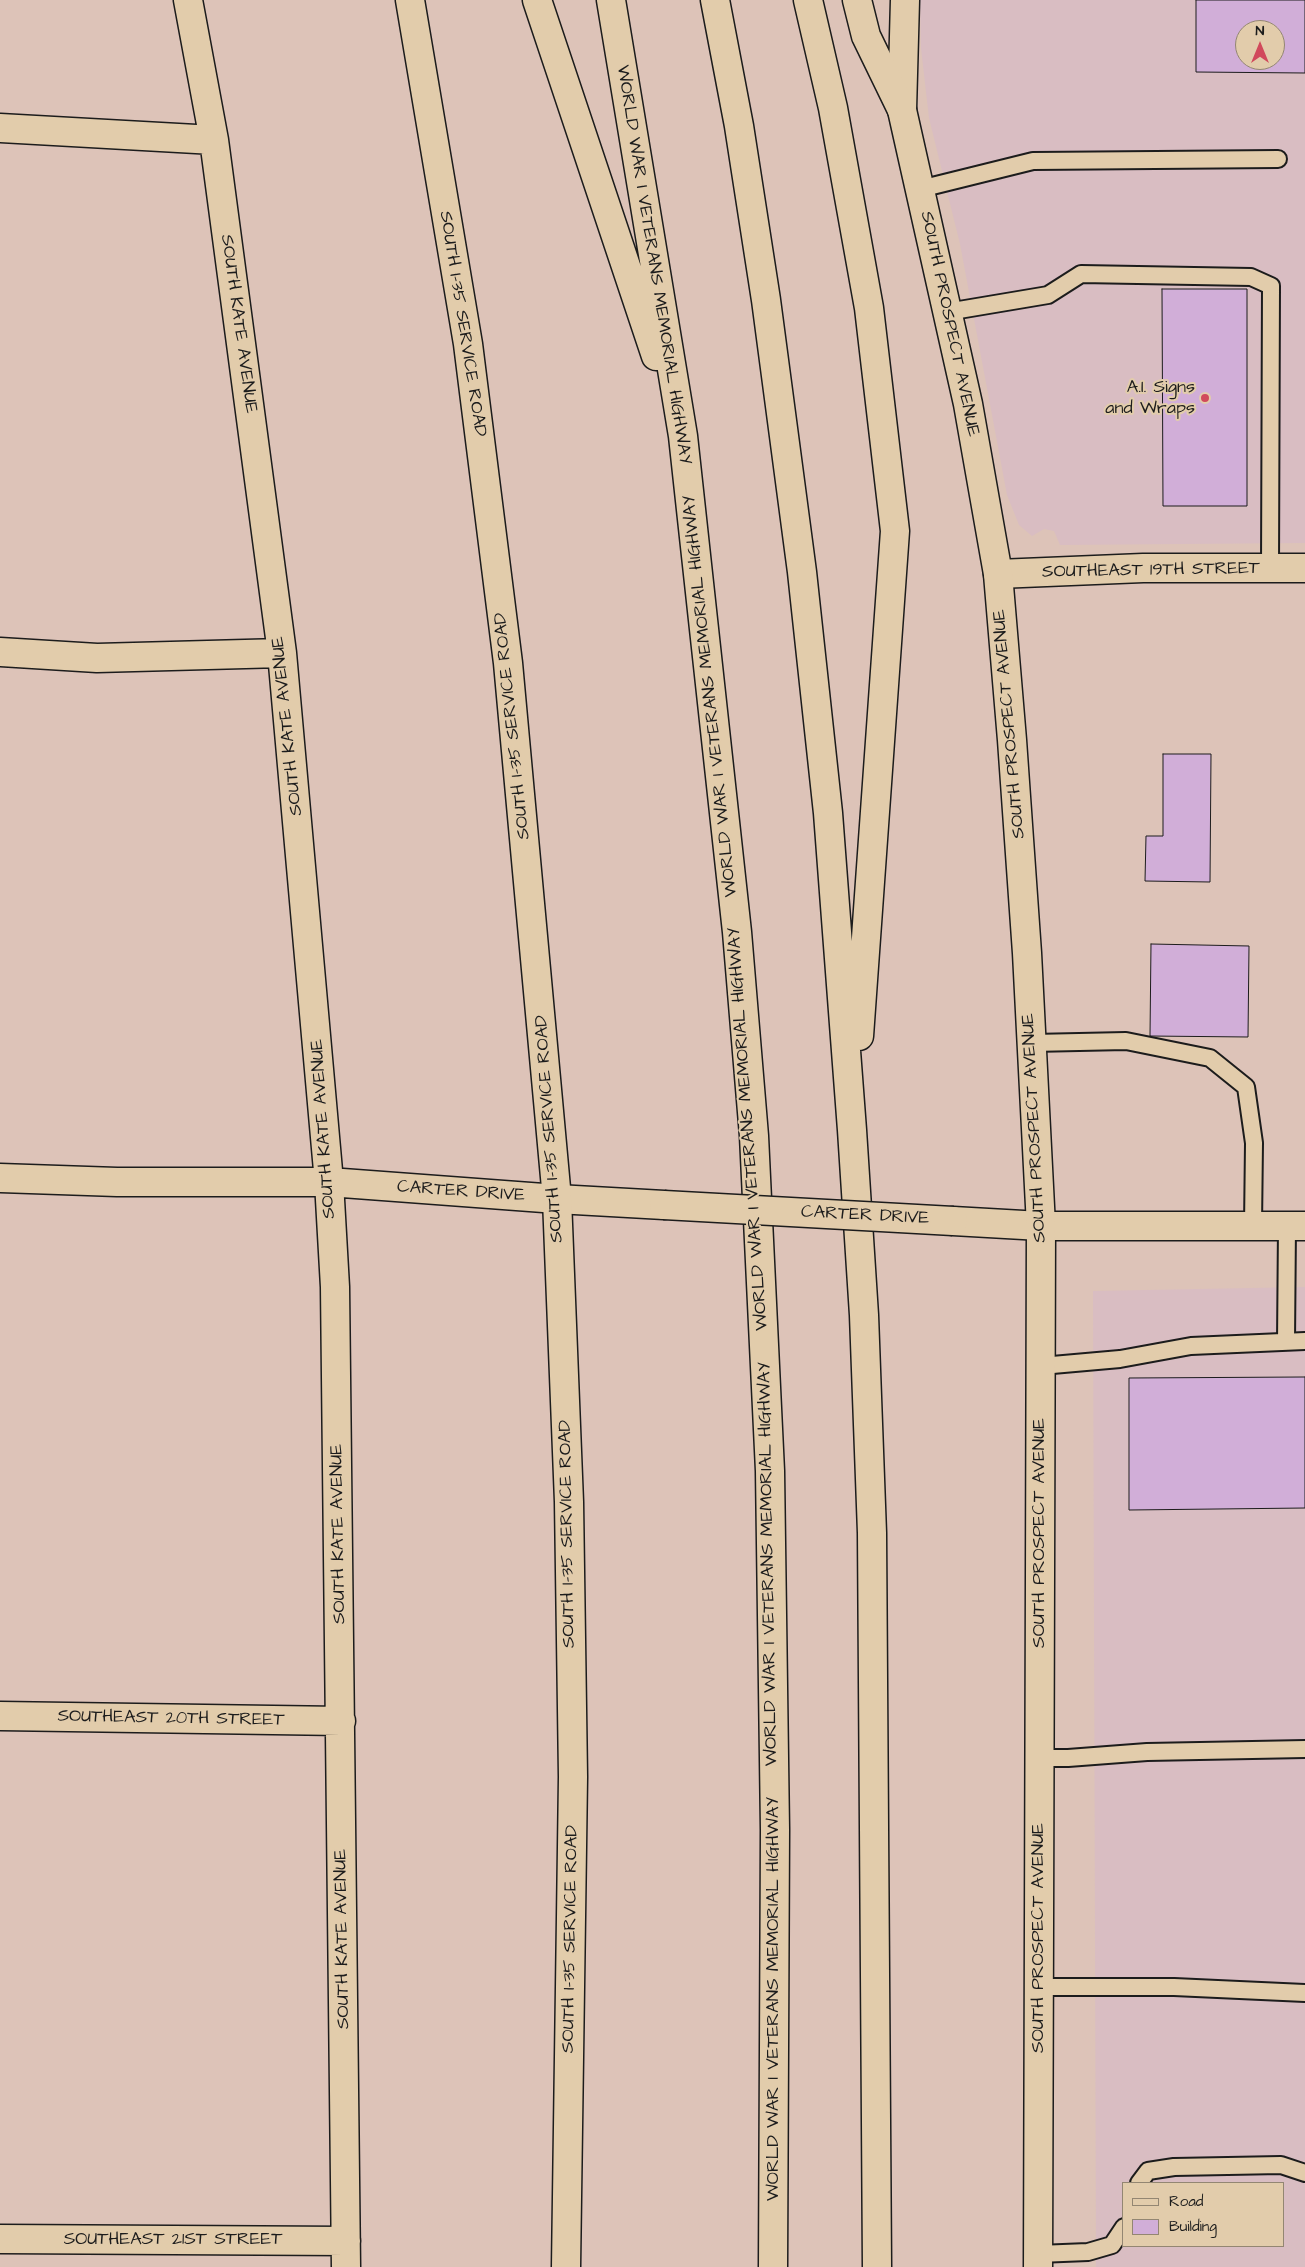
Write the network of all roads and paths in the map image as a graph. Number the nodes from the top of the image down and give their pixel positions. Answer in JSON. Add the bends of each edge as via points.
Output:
{"nodes":[{"id":1,"x":188,"y":0,"type":"edge"},
{"id":2,"x":410,"y":0,"type":"edge"},
{"id":3,"x":537,"y":0,"type":"edge"},
{"id":4,"x":610,"y":0,"type":"edge"},
{"id":5,"x":715,"y":0,"type":"edge"},
{"id":6,"x":808,"y":0,"type":"edge"},
{"id":7,"x":857,"y":0,"type":"edge"},
{"id":8,"x":905,"y":0,"type":"edge"},
{"id":9,"x":902,"y":110,"type":"junction"},
{"id":10,"x":0,"y":128,"type":"edge"},
{"id":11,"x":214,"y":140,"type":"junction"},
{"id":12,"x":1278,"y":159,"type":"dead end"},
{"id":13,"x":920,"y":189,"type":"junction"},
{"id":14,"x":947,"y":312,"type":"junction"},
{"id":15,"x":682,"y":436,"type":"junction"},
{"id":16,"x":1270,"y":568,"type":"junction"},
{"id":17,"x":1305,"y":568,"type":"edge"},
{"id":18,"x":998,"y":574,"type":"junction"},
{"id":19,"x":0,"y":652,"type":"edge"},
{"id":20,"x":282,"y":653,"type":"junction"},
{"id":21,"x":1032,"y":1043,"type":"junction"},
{"id":22,"x":852,"y":1130,"type":"junction"},
{"id":23,"x":0,"y":1178,"type":"edge"},
{"id":24,"x":329,"y":1182,"type":"junction"},
{"id":25,"x":557,"y":1199,"type":"junction"},
{"id":26,"x":1042,"y":1226,"type":"junction"},
{"id":27,"x":1253,"y":1226,"type":"junction"},
{"id":28,"x":1296,"y":1226,"type":"edge"},
{"id":29,"x":1286,"y":1342,"type":"junction"},
{"id":30,"x":1305,"y":1342,"type":"edge"},
{"id":31,"x":1041,"y":1366,"type":"junction"},
{"id":32,"x":0,"y":1716,"type":"edge"},
{"id":33,"x":341,"y":1721,"type":"junction"},
{"id":34,"x":1305,"y":1750,"type":"edge"},
{"id":35,"x":1040,"y":1758,"type":"junction"},
{"id":36,"x":1039,"y":1987,"type":"junction"},
{"id":37,"x":1305,"y":1993,"type":"edge"},
{"id":38,"x":1305,"y":2173,"type":"edge"},
{"id":39,"x":1139,"y":2182,"type":"edge"},
{"id":40,"x":1122,"y":2230,"type":"edge"},
{"id":41,"x":0,"y":2240,"type":"edge"},
{"id":42,"x":346,"y":2254,"type":"edge"},
{"id":43,"x":1038,"y":2260,"type":"edge"},
{"id":44,"x":878,"y":2263,"type":"edge"},
{"id":45,"x":566,"y":2267,"type":"edge"},
{"id":46,"x":771,"y":2267,"type":"edge"}],
"edges":[{"from":1,"to":11,"type":"main road","name":"SOUTH KATE AVENUE"},
{"from":2,"to":25,"type":"main road","name":"SOUTH I-35 SERVICE ROAD","via":[[468,344],[508,663]]},
{"from":3,"to":15,"type":"main road"},
{"from":4,"to":15,"type":"main road","name":"WORLD WAR I VETERANS MEMORIAL HIGHWAY"},
{"from":5,"to":22,"type":"main road","via":[[765,290],[802,572],[828,813]]},
{"from":6,"to":22,"type":"main road","via":[[833,108],[869,308],[895,532]]},
{"from":7,"to":9,"type":"main road","via":[[866,36]]},
{"from":8,"to":9,"type":"main road","name":"SOUTH PROSPECT AVENUE"},
{"from":9,"to":13,"type":"main road","name":"SOUTH PROSPECT AVENUE"},
{"from":10,"to":11,"type":"main road"},
{"from":11,"to":20,"type":"main road","name":"SOUTH KATE AVENUE"},
{"from":12,"to":13,"type":"lane","via":[[1033,161]]},
{"from":13,"to":14,"type":"main road","name":"SOUTH PROSPECT AVENUE"},
{"from":14,"to":16,"type":"lane","via":[[1048,295],[1081,274],[1251,277],[1271,286]]},
{"from":14,"to":18,"type":"main road","name":"SOUTH PROSPECT AVENUE","via":[[968,404]]},
{"from":15,"to":46,"type":"main road","name":"WORLD WAR I VETERANS MEMORIAL HIGHWAY","via":[[737,932],[755,1155],[770,1471],[775,1830]]},
{"from":16,"to":17,"type":"main road","name":"SOUTHEAST 19TH STREET"},
{"from":16,"to":18,"type":"main road","name":"SOUTHEAST 19TH STREET","via":[[1143,568]]},
{"from":18,"to":21,"type":"main road","name":"SOUTH PROSPECT AVENUE"},
{"from":19,"to":20,"type":"main road","via":[[97,658]]},
{"from":20,"to":24,"type":"main road","name":"SOUTH KATE AVENUE"},
{"from":21,"to":26,"type":"main road","name":"SOUTH PROSPECT AVENUE"},
{"from":21,"to":27,"type":"lane","via":[[1126,1041],[1210,1058],[1246,1087],[1254,1143]]},
{"from":22,"to":44,"type":"main road","via":[[864,1315],[872,1533]]},
{"from":23,"to":24,"type":"main road","name":"CARTER DRIVE"},
{"from":24,"to":25,"type":"main road","name":"CARTER DRIVE"},
{"from":24,"to":33,"type":"main road","name":"SOUTH KATE AVENUE","via":[[335,1287]]},
{"from":25,"to":26,"type":"main road","name":"CARTER DRIVE","bridge":true},
{"from":25,"to":45,"type":"main road","name":"SOUTH I-35 SERVICE ROAD","via":[[569,1502],[573,1777]]},
{"from":26,"to":27,"type":"main road"},
{"from":26,"to":31,"type":"main road","name":"SOUTH PROSPECT AVENUE"},
{"from":27,"to":28,"type":"main road"},
{"from":28,"to":29,"type":"lane"},
{"from":29,"to":30,"type":"lane"},
{"from":29,"to":31,"type":"lane","via":[[1191,1346],[1120,1359]]},
{"from":31,"to":35,"type":"main road","name":"SOUTH PROSPECT AVENUE"},
{"from":32,"to":33,"type":"main road","name":"SOUTHEAST 20TH STREET"},
{"from":33,"to":42,"type":"main road","name":"SOUTH KATE AVENUE"},
{"from":34,"to":35,"type":"lane","via":[[1146,1752]]},
{"from":35,"to":36,"type":"main road","name":"SOUTH PROSPECT AVENUE"},
{"from":36,"to":37,"type":"lane","via":[[1174,1987]]},
{"from":36,"to":43,"type":"main road","name":"SOUTH PROSPECT AVENUE"},
{"from":38,"to":39,"type":"lane","via":[[1281,2165],[1174,2168],[1148,2171]]},
{"from":40,"to":43,"type":"lane","via":[[1112,2245]]},
{"from":41,"to":42,"type":"main road","name":"SOUTHEAST 21ST STREET"}]}
